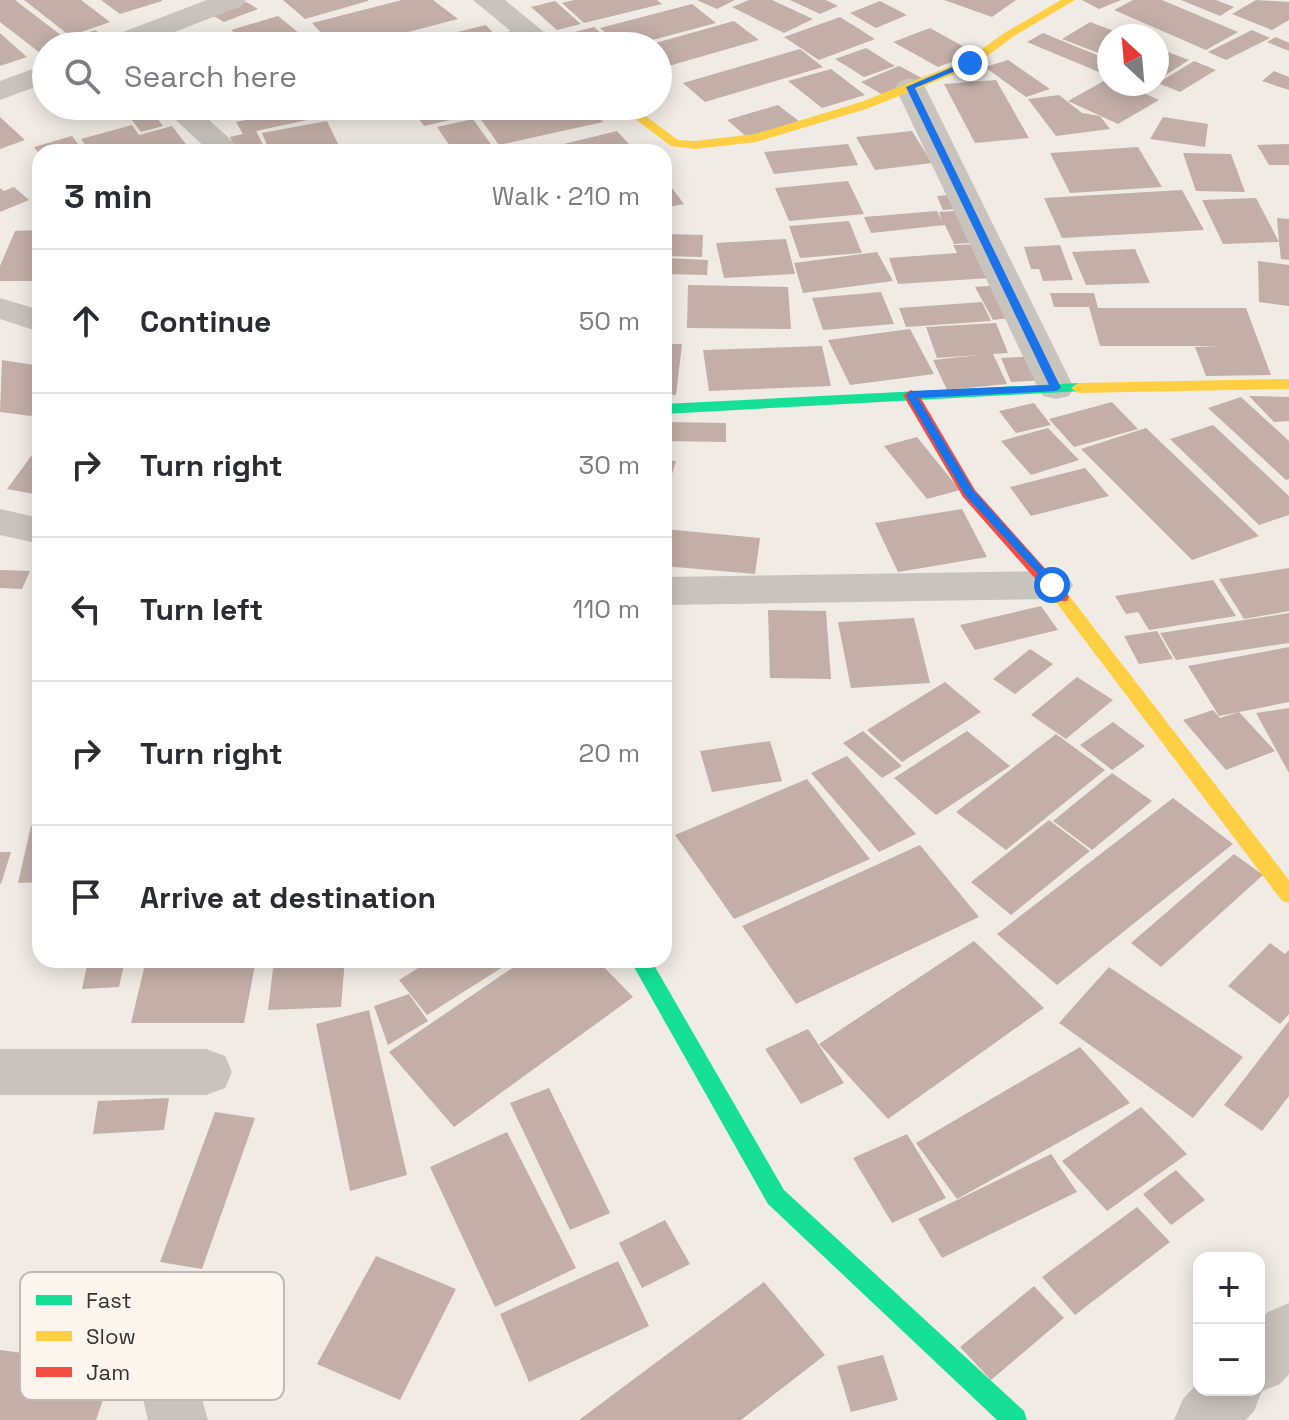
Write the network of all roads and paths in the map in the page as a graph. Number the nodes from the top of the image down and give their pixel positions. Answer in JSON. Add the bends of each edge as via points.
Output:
{"nodes":[{"id":1,"x":232,"y":0,"type":"edge"},
{"id":2,"x":487,"y":0,"type":"edge"},
{"id":3,"x":1059,"y":1,"type":"edge"},
{"id":4,"x":149,"y":32,"type":"edge"},
{"id":5,"x":529,"y":32,"type":"edge"},
{"id":6,"x":32,"y":83,"type":"edge"},
{"id":7,"x":910,"y":87,"type":"junction"},
{"id":8,"x":0,"y":91,"type":"edge"},
{"id":9,"x":192,"y":120,"type":"edge"},
{"id":10,"x":642,"y":120,"type":"edge"},
{"id":11,"x":219,"y":144,"type":"edge"},
{"id":12,"x":0,"y":308,"type":"edge"},
{"id":13,"x":32,"y":318,"type":"edge"},
{"id":14,"x":1289,"y":384,"type":"edge"},
{"id":15,"x":1056,"y":388,"type":"junction"},
{"id":16,"x":911,"y":395,"type":"junction"},
{"id":17,"x":672,"y":409,"type":"edge"},
{"id":18,"x":0,"y":522,"type":"edge"},
{"id":19,"x":32,"y":529,"type":"edge"},
{"id":20,"x":1052,"y":585,"type":"junction"},
{"id":21,"x":672,"y":591,"type":"edge"},
{"id":22,"x":1289,"y":895,"type":"edge"},
{"id":23,"x":645,"y":968,"type":"edge"},
{"id":24,"x":0,"y":1072,"type":"edge"},
{"id":25,"x":206,"y":1072,"type":"dead end"},
{"id":26,"x":1289,"y":1332,"type":"edge"},
{"id":27,"x":1265,"y":1357,"type":"edge"},
{"id":28,"x":1227,"y":1396,"type":"edge"},
{"id":29,"x":1015,"y":1420,"type":"edge"},
{"id":30,"x":1204,"y":1420,"type":"edge"}],
"edges":[{"from":1,"to":4,"type":"street"},
{"from":2,"to":5,"type":"street"},
{"from":3,"to":7,"type":"street","via":[[970,63]]},
{"from":6,"to":8,"type":"street"},
{"from":7,"to":10,"type":"street","via":[[756,138],[675,143]]},
{"from":7,"to":15,"type":"street"},
{"from":9,"to":11,"type":"street"},
{"from":12,"to":13,"type":"street"},
{"from":14,"to":15,"type":"street"},
{"from":15,"to":16,"type":"street"},
{"from":16,"to":17,"type":"street"},
{"from":16,"to":20,"type":"street","via":[[969,493]]},
{"from":18,"to":19,"type":"street"},
{"from":20,"to":21,"type":"street"},
{"from":20,"to":22,"type":"street"},
{"from":23,"to":29,"type":"street","via":[[776,1197]]},
{"from":24,"to":25,"type":"street"},
{"from":26,"to":27,"type":"street"},
{"from":28,"to":30,"type":"street"}]}
